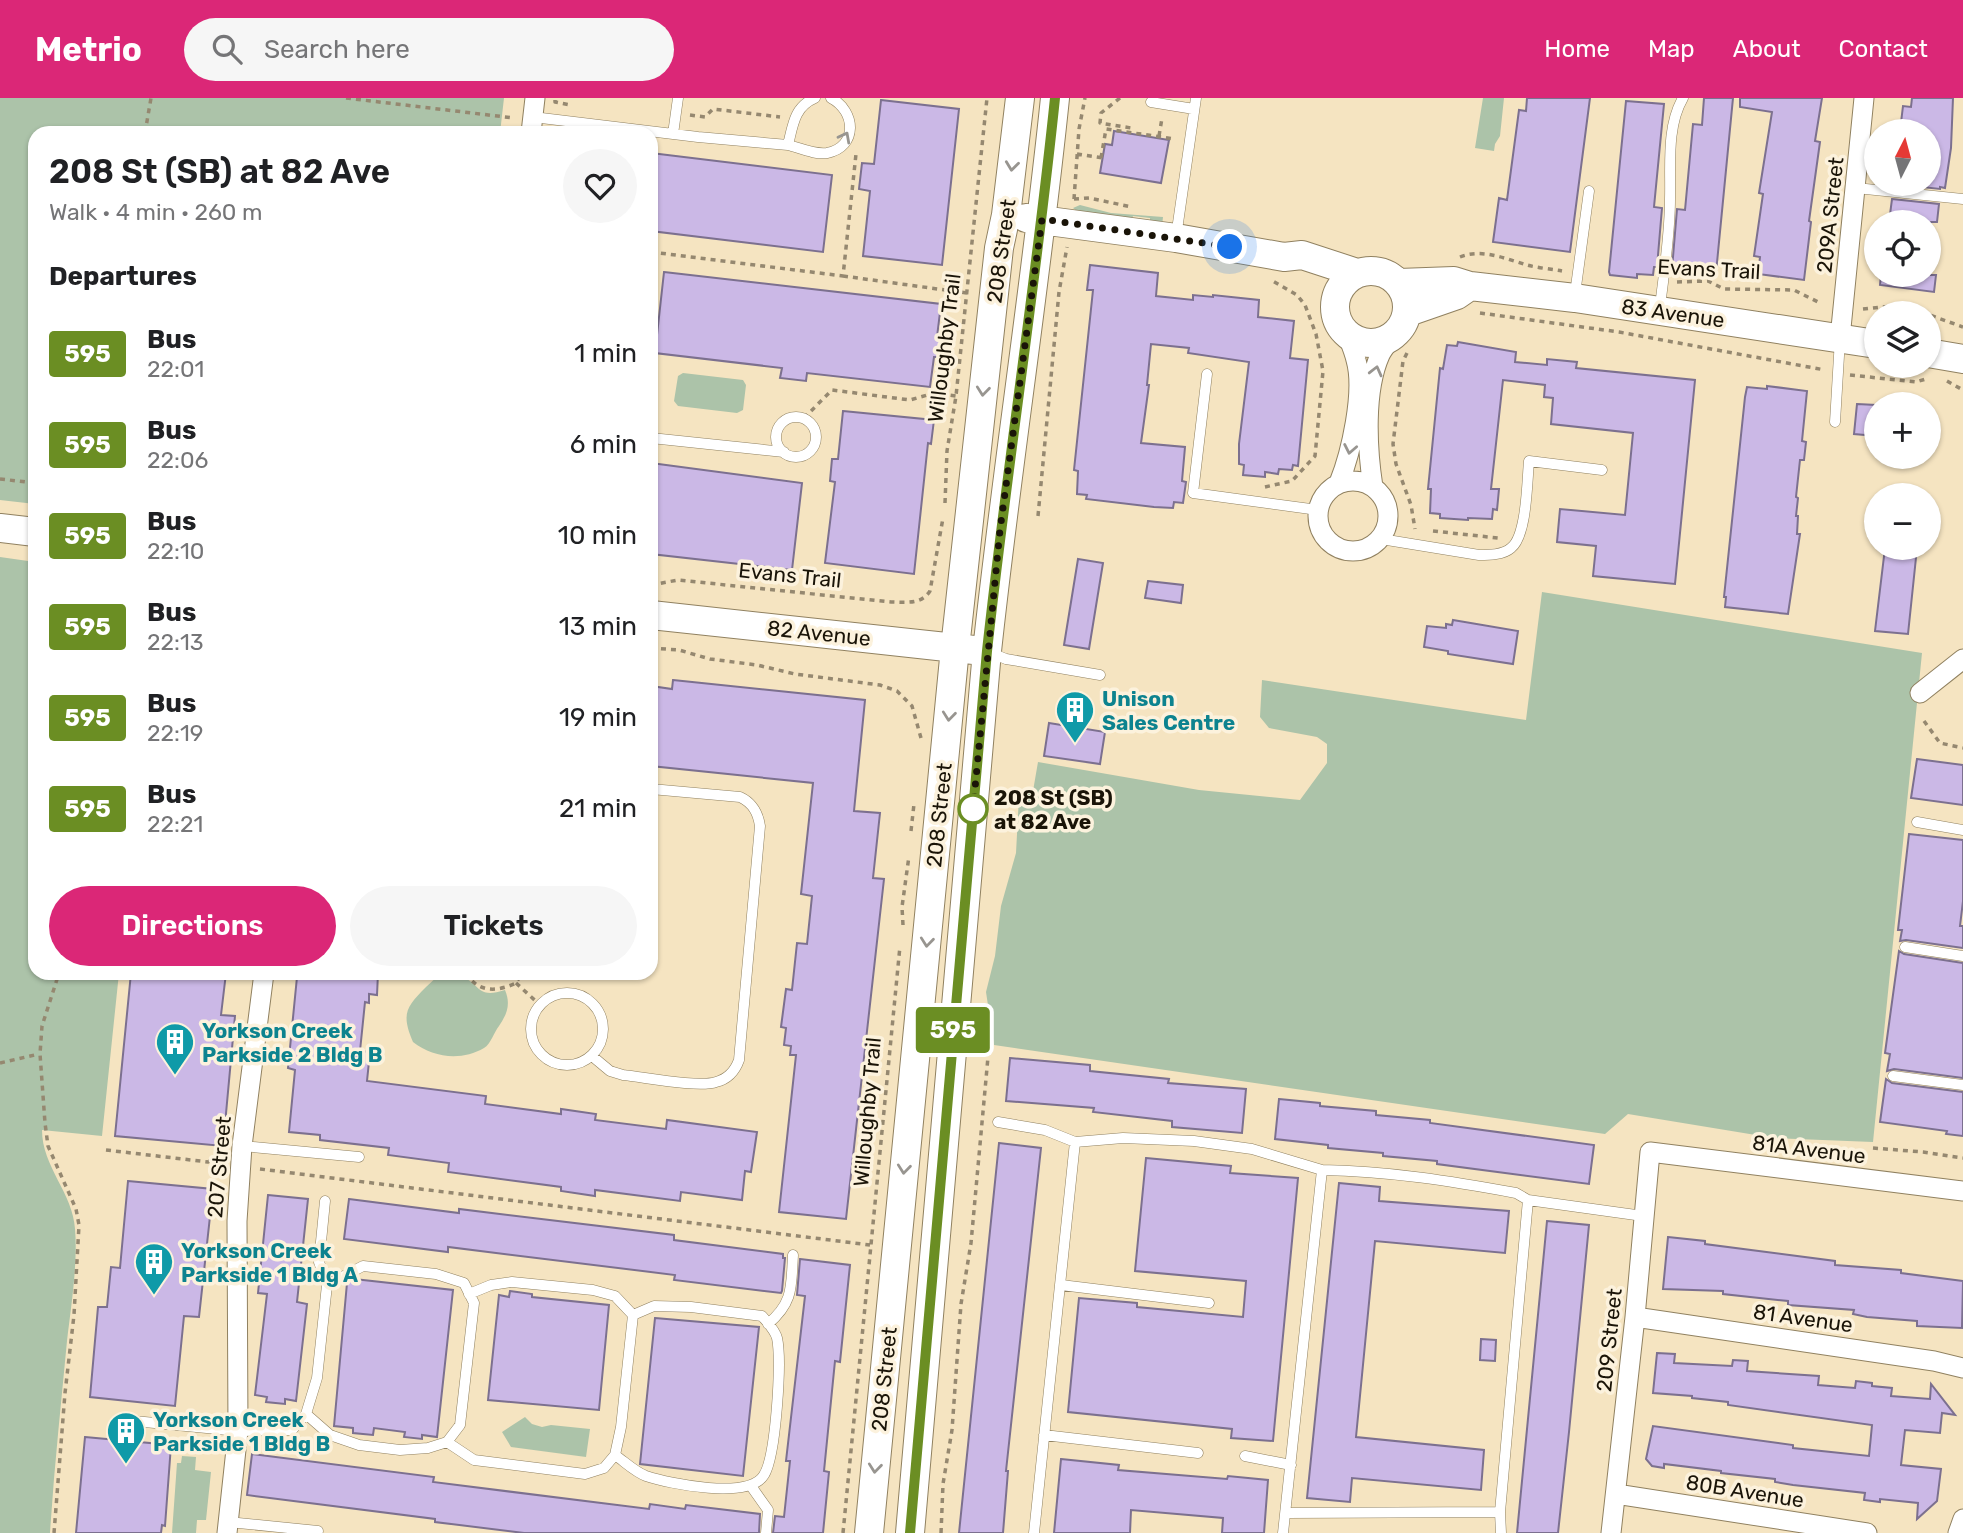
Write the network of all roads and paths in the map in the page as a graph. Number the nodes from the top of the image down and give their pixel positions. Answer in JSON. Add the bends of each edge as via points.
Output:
{"nodes":[{"id":1,"x":151,"y":98,"type":"edge"},
{"id":2,"x":346,"y":98,"type":"edge"},
{"id":3,"x":555,"y":98,"type":"edge"},
{"id":4,"x":678,"y":98,"type":"edge"},
{"id":5,"x":815,"y":98,"type":"edge"},
{"id":6,"x":831,"y":98,"type":"edge"},
{"id":7,"x":987,"y":98,"type":"edge"},
{"id":8,"x":1020,"y":98,"type":"edge"},
{"id":9,"x":1055,"y":98,"type":"edge"},
{"id":10,"x":1085,"y":98,"type":"edge"},
{"id":11,"x":1120,"y":98,"type":"edge"},
{"id":12,"x":1683,"y":98,"type":"edge"},
{"id":13,"x":1864,"y":98,"type":"edge"},
{"id":14,"x":1151,"y":102,"type":"dead end"},
{"id":15,"x":1195,"y":104,"type":"edge"},
{"id":16,"x":582,"y":106,"type":"dead end"},
{"id":17,"x":676,"y":114,"type":"junction"},
{"id":18,"x":1162,"y":114,"type":"dead end"},
{"id":19,"x":533,"y":116,"type":"edge"},
{"id":20,"x":783,"y":117,"type":"dead end"},
{"id":21,"x":146,"y":126,"type":"edge"},
{"id":22,"x":611,"y":126,"type":"edge"},
{"id":23,"x":658,"y":132,"type":"edge"},
{"id":24,"x":1131,"y":132,"type":"junction"},
{"id":25,"x":673,"y":134,"type":"junction"},
{"id":26,"x":1159,"y":136,"type":"junction"},
{"id":27,"x":1179,"y":139,"type":"dead end"},
{"id":28,"x":788,"y":145,"type":"junction"},
{"id":29,"x":856,"y":148,"type":"dead end"},
{"id":30,"x":1077,"y":154,"type":"junction"},
{"id":31,"x":1856,"y":188,"type":"junction"},
{"id":32,"x":1589,"y":191,"type":"dead end"},
{"id":33,"x":1963,"y":199,"type":"edge"},
{"id":34,"x":1134,"y":208,"type":"dead end"},
{"id":35,"x":1006,"y":215,"type":"junction"},
{"id":36,"x":1042,"y":219,"type":"junction"},
{"id":37,"x":1176,"y":238,"type":"junction"},
{"id":38,"x":1077,"y":248,"type":"dead end"},
{"id":39,"x":658,"y":253,"type":"edge"},
{"id":40,"x":1471,"y":253,"type":"dead end"},
{"id":41,"x":1276,"y":267,"type":"junction"},
{"id":42,"x":1357,"y":273,"type":"junction"},
{"id":43,"x":842,"y":276,"type":"junction"},
{"id":44,"x":1663,"y":282,"type":"junction"},
{"id":45,"x":1399,"y":283,"type":"junction"},
{"id":46,"x":1571,"y":285,"type":"junction"},
{"id":47,"x":967,"y":293,"type":"junction"},
{"id":48,"x":1335,"y":293,"type":"junction"},
{"id":49,"x":1473,"y":299,"type":"junction"},
{"id":50,"x":1820,"y":303,"type":"dead end"},
{"id":51,"x":1863,"y":309,"type":"dead end"},
{"id":52,"x":1660,"y":311,"type":"junction"},
{"id":53,"x":1408,"y":312,"type":"junction"},
{"id":54,"x":1963,"y":327,"type":"edge"},
{"id":55,"x":1347,"y":334,"type":"junction"},
{"id":56,"x":1840,"y":338,"type":"junction"},
{"id":57,"x":1402,"y":341,"type":"junction"},
{"id":58,"x":1864,"y":342,"type":"edge"},
{"id":59,"x":1941,"y":355,"type":"edge"},
{"id":60,"x":1963,"y":359,"type":"edge"},
{"id":61,"x":1838,"y":372,"type":"junction"},
{"id":62,"x":1208,"y":374,"type":"dead end"},
{"id":63,"x":1963,"y":390,"type":"edge"},
{"id":64,"x":956,"y":396,"type":"junction"},
{"id":65,"x":804,"y":418,"type":"junction"},
{"id":66,"x":1835,"y":422,"type":"dead end"},
{"id":67,"x":658,"y":439,"type":"edge"},
{"id":68,"x":784,"y":452,"type":"junction"},
{"id":69,"x":1602,"y":470,"type":"dead end"},
{"id":70,"x":0,"y":479,"type":"edge"},
{"id":71,"x":1292,"y":481,"type":"dead end"},
{"id":72,"x":28,"y":482,"type":"edge"},
{"id":73,"x":1339,"y":483,"type":"junction"},
{"id":74,"x":1373,"y":487,"type":"junction"},
{"id":75,"x":1318,"y":510,"type":"junction"},
{"id":76,"x":1038,"y":516,"type":"dead end"},
{"id":77,"x":0,"y":528,"type":"edge"},
{"id":78,"x":28,"y":531,"type":"edge"},
{"id":79,"x":1498,"y":538,"type":"dead end"},
{"id":80,"x":1381,"y":539,"type":"junction"},
{"id":81,"x":658,"y":584,"type":"edge"},
{"id":82,"x":925,"y":598,"type":"joint"},
{"id":83,"x":658,"y":616,"type":"edge"},
{"id":84,"x":658,"y":648,"type":"edge"},
{"id":85,"x":956,"y":648,"type":"junction"},
{"id":86,"x":987,"y":651,"type":"junction"},
{"id":87,"x":1963,"y":659,"type":"edge"},
{"id":88,"x":1100,"y":675,"type":"dead end"},
{"id":89,"x":1920,"y":693,"type":"dead end"},
{"id":90,"x":1924,"y":721,"type":"dead end"},
{"id":91,"x":921,"y":748,"type":"dead end"},
{"id":92,"x":1963,"y":748,"type":"edge"},
{"id":93,"x":658,"y":790,"type":"edge"},
{"id":94,"x":916,"y":793,"type":"dead end"},
{"id":95,"x":1917,"y":822,"type":"dead end"},
{"id":96,"x":1963,"y":830,"type":"edge"},
{"id":97,"x":912,"y":837,"type":"dead end"},
{"id":98,"x":911,"y":846,"type":"dead end"},
{"id":99,"x":1905,"y":947,"type":"dead end"},
{"id":100,"x":1963,"y":956,"type":"edge"},
{"id":101,"x":58,"y":980,"type":"edge"},
{"id":102,"x":263,"y":980,"type":"edge"},
{"id":103,"x":472,"y":980,"type":"edge"},
{"id":104,"x":518,"y":980,"type":"edge"},
{"id":105,"x":516,"y":983,"type":"junction"},
{"id":106,"x":540,"y":1005,"type":"junction"},
{"id":107,"x":40,"y":1054,"type":"junction"},
{"id":108,"x":592,"y":1056,"type":"junction"},
{"id":109,"x":988,"y":1056,"type":"dead end"},
{"id":110,"x":0,"y":1063,"type":"edge"},
{"id":111,"x":1893,"y":1076,"type":"dead end"},
{"id":112,"x":1963,"y":1085,"type":"edge"},
{"id":113,"x":998,"y":1122,"type":"dead end"},
{"id":114,"x":1075,"y":1142,"type":"junction"},
{"id":115,"x":1873,"y":1148,"type":"dead end"},
{"id":116,"x":106,"y":1150,"type":"dead end"},
{"id":117,"x":242,"y":1152,"type":"junction"},
{"id":118,"x":1650,"y":1152,"type":"joint"},
{"id":119,"x":359,"y":1157,"type":"dead end"},
{"id":120,"x":1963,"y":1158,"type":"edge"},
{"id":121,"x":1322,"y":1170,"type":"junction"},
{"id":122,"x":1963,"y":1191,"type":"edge"},
{"id":123,"x":1528,"y":1200,"type":"junction"},
{"id":124,"x":325,"y":1201,"type":"dead end"},
{"id":125,"x":1643,"y":1216,"type":"junction"},
{"id":126,"x":870,"y":1245,"type":"junction"},
{"id":127,"x":793,"y":1255,"type":"dead end"},
{"id":128,"x":327,"y":1285,"type":"junction"},
{"id":129,"x":1062,"y":1285,"type":"junction"},
{"id":130,"x":469,"y":1294,"type":"junction"},
{"id":131,"x":1209,"y":1303,"type":"dead end"},
{"id":132,"x":633,"y":1315,"type":"junction"},
{"id":133,"x":1635,"y":1317,"type":"junction"},
{"id":134,"x":768,"y":1324,"type":"junction"},
{"id":135,"x":1963,"y":1368,"type":"edge"},
{"id":136,"x":306,"y":1414,"type":"junction"},
{"id":137,"x":134,"y":1421,"type":"dead end"},
{"id":138,"x":238,"y":1432,"type":"junction"},
{"id":139,"x":1044,"y":1435,"type":"junction"},
{"id":140,"x":447,"y":1442,"type":"junction"},
{"id":141,"x":1198,"y":1453,"type":"dead end"},
{"id":142,"x":615,"y":1455,"type":"junction"},
{"id":143,"x":1245,"y":1456,"type":"dead end"},
{"id":144,"x":1291,"y":1465,"type":"junction"},
{"id":145,"x":751,"y":1486,"type":"junction"},
{"id":146,"x":1616,"y":1494,"type":"junction"},
{"id":147,"x":1500,"y":1512,"type":"junction"},
{"id":148,"x":1286,"y":1513,"type":"junction"},
{"id":149,"x":1963,"y":1520,"type":"edge"},
{"id":150,"x":227,"y":1527,"type":"edge"},
{"id":151,"x":318,"y":1531,"type":"dead end"},
{"id":152,"x":54,"y":1533,"type":"edge"},
{"id":153,"x":766,"y":1533,"type":"edge"},
{"id":154,"x":843,"y":1533,"type":"edge"},
{"id":155,"x":869,"y":1533,"type":"edge"},
{"id":156,"x":909,"y":1533,"type":"edge"},
{"id":157,"x":941,"y":1533,"type":"edge"},
{"id":158,"x":1034,"y":1533,"type":"edge"},
{"id":159,"x":1283,"y":1533,"type":"edge"},
{"id":160,"x":1501,"y":1533,"type":"edge"},
{"id":161,"x":1611,"y":1533,"type":"edge"},
{"id":162,"x":1867,"y":1533,"type":"edge"},
{"id":163,"x":1958,"y":1533,"type":"edge"}],
"edges":[{"from":1,"to":21,"type":"path"},
{"from":2,"to":19,"type":"path","via":[[513,118]]},
{"from":3,"to":16,"type":"path","via":[[555,103]]},
{"from":4,"to":17,"type":"lane"},
{"from":5,"to":28,"type":"lane","via":[[798,110]]},
{"from":28,"to":6,"type":"lane","one_way":true,"via":[[819,153],[844,143],[850,117]]},
{"from":7,"to":47,"type":"path","name":"Willoughby Trail"},
{"from":8,"to":35,"type":"main road","name":"208 Street","one_way":true},
{"from":9,"to":36,"type":"main road","name":"208 Street"},
{"from":10,"to":30,"type":"path"},
{"from":11,"to":24,"type":"path","via":[[1101,113],[1100,123],[1132,128]]},
{"from":12,"to":44,"type":"lane","via":[[1675,118]]},
{"from":13,"to":31,"type":"street","name":"209A Street"},
{"from":14,"to":15,"type":"lane"},
{"from":15,"to":37,"type":"lane"},
{"from":17,"to":20,"type":"path","via":[[705,117],[713,109]]},
{"from":17,"to":25,"type":"lane"},
{"from":18,"to":26,"type":"path"},
{"from":19,"to":22,"type":"lane"},
{"from":23,"to":25,"type":"lane"},
{"from":24,"to":26,"type":"path"},
{"from":24,"to":30,"type":"path","via":[[1106,129],[1102,158]]},
{"from":25,"to":28,"type":"lane"},
{"from":26,"to":27,"type":"path"},
{"from":29,"to":43,"type":"path"},
{"from":30,"to":34,"type":"path","via":[[1073,199]]},
{"from":31,"to":33,"type":"lane"},
{"from":31,"to":56,"type":"street","name":"209A Street"},
{"from":32,"to":46,"type":"lane"},
{"from":35,"to":36,"type":"main road"},
{"from":35,"to":85,"type":"main road","name":"208 Street","one_way":true},
{"from":36,"to":37,"type":"main road"},
{"from":36,"to":86,"type":"main road","name":"208 Street"},
{"from":37,"to":41,"type":"main road"},
{"from":38,"to":76,"type":"path","via":[[1067,247],[1059,292]]},
{"from":39,"to":43,"type":"path"},
{"from":40,"to":46,"type":"path","via":[[1509,258]]},
{"from":41,"to":42,"type":"main road","via":[[1303,255]]},
{"from":41,"to":48,"type":"main road","via":[[1291,265]]},
{"from":41,"to":71,"type":"path","via":[[1305,305],[1323,371],[1315,456]]},
{"from":42,"to":45,"type":"main road","via":[[1380,271]]},
{"from":42,"to":48,"type":"main road"},
{"from":43,"to":47,"type":"path"},
{"from":44,"to":50,"type":"path","name":"Evans Trail","via":[[1708,281],[1724,289],[1794,290]]},
{"from":44,"to":52,"type":"lane"},
{"from":45,"to":49,"type":"main road","name":"83 Avenue","via":[[1454,281]]},
{"from":45,"to":53,"type":"main road"},
{"from":46,"to":49,"type":"main road","name":"83 Avenue"},
{"from":46,"to":52,"type":"main road","name":"83 Avenue"},
{"from":47,"to":64,"type":"path","name":"Willoughby Trail"},
{"from":48,"to":55,"type":"main road","via":[[1335,313]]},
{"from":49,"to":53,"type":"main road","via":[[1457,295]]},
{"from":49,"to":61,"type":"path","via":[[1619,332]]},
{"from":51,"to":54,"type":"path","via":[[1902,305]]},
{"from":52,"to":56,"type":"main road","name":"83 Avenue"},
{"from":53,"to":57,"type":"main road"},
{"from":55,"to":57,"type":"main road","via":[[1369,344]]},
{"from":55,"to":73,"type":"street","one_way":true,"via":[[1357,362],[1358,383],[1349,453]]},
{"from":56,"to":58,"type":"main road","name":"83 Avenue"},
{"from":56,"to":61,"type":"lane"},
{"from":74,"to":57,"type":"street","one_way":true,"via":[[1371,390],[1380,354]]},
{"from":57,"to":79,"type":"path","via":[[1393,444],[1413,528]]},
{"from":59,"to":60,"type":"main road"},
{"from":61,"to":63,"type":"path","via":[[1916,382],[1939,378]]},
{"from":61,"to":66,"type":"lane"},
{"from":62,"to":75,"type":"lane","via":[[1193,493]]},
{"from":64,"to":65,"type":"path","via":[[934,393],[910,400],[832,390]]},
{"from":64,"to":82,"type":"path","name":"Willoughby Trail","via":[[943,520],[932,584]]},
{"from":65,"to":68,"type":"lane","via":[[792,417],[778,429],[777,442]]},
{"from":65,"to":68,"type":"lane","via":[[814,428],[813,447],[803,456]]},
{"from":67,"to":68,"type":"lane"},
{"from":69,"to":80,"type":"lane","via":[[1530,461],[1520,538],[1510,549],[1493,555]]},
{"from":70,"to":72,"type":"path"},
{"from":73,"to":74,"type":"street","via":[[1362,482]]},
{"from":73,"to":75,"type":"street","via":[[1322,499]]},
{"from":74,"to":80,"type":"street","via":[[1382,495],[1389,517]]},
{"from":75,"to":80,"type":"street","via":[[1321,533],[1338,549],[1361,551]]},
{"from":77,"to":78,"type":"main road"},
{"from":81,"to":82,"type":"path","name":"Evans Trail","via":[[678,580],[891,601]]},
{"from":83,"to":85,"type":"main road","name":"82 Avenue"},
{"from":84,"to":91,"type":"path","via":[[897,691],[915,712]]},
{"from":85,"to":86,"type":"main road","name":"82 Avenue"},
{"from":85,"to":155,"type":"main road","name":"208 Street","one_way":true},
{"from":86,"to":88,"type":"lane","via":[[1006,659]]},
{"from":86,"to":156,"type":"main road","name":"208 Street"},
{"from":87,"to":89,"type":"street"},
{"from":90,"to":92,"type":"path","via":[[1940,743]]},
{"from":93,"to":108,"type":"lane","via":[[740,797],[753,805],[759,818],[738,1060],[727,1077],[706,1084],[622,1075]]},
{"from":94,"to":97,"type":"path"},
{"from":95,"to":96,"type":"lane"},
{"from":98,"to":126,"type":"path","name":"Willoughby Trail"},
{"from":99,"to":100,"type":"lane"},
{"from":101,"to":107,"type":"path","via":[[42,1026]]},
{"from":102,"to":117,"type":"street","name":"207 Street"},
{"from":103,"to":105,"type":"path","via":[[487,989]]},
{"from":104,"to":105,"type":"path"},
{"from":105,"to":106,"type":"path"},
{"from":106,"to":108,"type":"lane","via":[[531,1028],[539,1052],[560,1065],[573,1065]]},
{"from":106,"to":108,"type":"lane","via":[[550,997],[575,993],[596,1006],[604,1030]]},
{"from":107,"to":110,"type":"path"},
{"from":107,"to":152,"type":"path","via":[[48,1146],[79,1225]]},
{"from":109,"to":157,"type":"path"},
{"from":111,"to":112,"type":"lane"},
{"from":113,"to":114,"type":"lane","via":[[1045,1130]]},
{"from":114,"to":121,"type":"lane","via":[[1123,1138],[1194,1142],[1252,1149]]},
{"from":114,"to":129,"type":"lane"},
{"from":115,"to":120,"type":"path"},
{"from":116,"to":117,"type":"path","via":[[208,1162],[219,1155]]},
{"from":117,"to":119,"type":"lane"},
{"from":117,"to":126,"type":"path","via":[[254,1168]]},
{"from":117,"to":138,"type":"street","name":"207 Street","via":[[237,1221]]},
{"from":118,"to":122,"type":"street","name":"81A Avenue"},
{"from":118,"to":125,"type":"street","name":"209 Street"},
{"from":121,"to":123,"type":"lane","via":[[1412,1175],[1516,1193]]},
{"from":121,"to":144,"type":"lane"},
{"from":123,"to":125,"type":"lane"},
{"from":123,"to":147,"type":"lane"},
{"from":124,"to":128,"type":"lane","via":[[320,1262]]},
{"from":125,"to":133,"type":"street","name":"209 Street"},
{"from":126,"to":154,"type":"path","name":"Willoughby Trail"},
{"from":127,"to":134,"type":"lane","via":[[789,1299]]},
{"from":128,"to":130,"type":"lane","via":[[363,1265],[436,1274],[464,1283]]},
{"from":128,"to":136,"type":"lane","via":[[317,1378]]},
{"from":129,"to":131,"type":"lane"},
{"from":129,"to":139,"type":"lane"},
{"from":130,"to":132,"type":"lane","via":[[512,1282],[593,1290],[615,1296]]},
{"from":130,"to":140,"type":"lane","via":[[474,1303],[460,1425]]},
{"from":132,"to":134,"type":"lane","via":[[654,1306],[691,1307],[762,1316]]},
{"from":132,"to":142,"type":"lane"},
{"from":133,"to":135,"type":"street","name":"81 Avenue"},
{"from":133,"to":146,"type":"street","name":"209 Street"},
{"from":134,"to":145,"type":"lane","via":[[777,1335],[779,1365],[772,1448],[764,1476]]},
{"from":136,"to":138,"type":"lane","via":[[292,1430]]},
{"from":136,"to":140,"type":"lane","via":[[330,1435],[359,1446],[400,1450]]},
{"from":137,"to":138,"type":"lane"},
{"from":138,"to":150,"type":"street","name":"207 Street"},
{"from":139,"to":141,"type":"lane"},
{"from":139,"to":158,"type":"lane"},
{"from":140,"to":142,"type":"lane","via":[[474,1460],[585,1474],[604,1468]]},
{"from":142,"to":145,"type":"lane","via":[[644,1475],[680,1484],[726,1489]]},
{"from":143,"to":144,"type":"lane"},
{"from":144,"to":148,"type":"lane"},
{"from":145,"to":153,"type":"lane","via":[[768,1510]]},
{"from":146,"to":161,"type":"street","name":"209 Street"},
{"from":146,"to":162,"type":"street","name":"80B Avenue"},
{"from":147,"to":148,"type":"lane"},
{"from":147,"to":160,"type":"lane"},
{"from":148,"to":159,"type":"lane"},
{"from":149,"to":163,"type":"street"},
{"from":150,"to":151,"type":"lane"}]}
